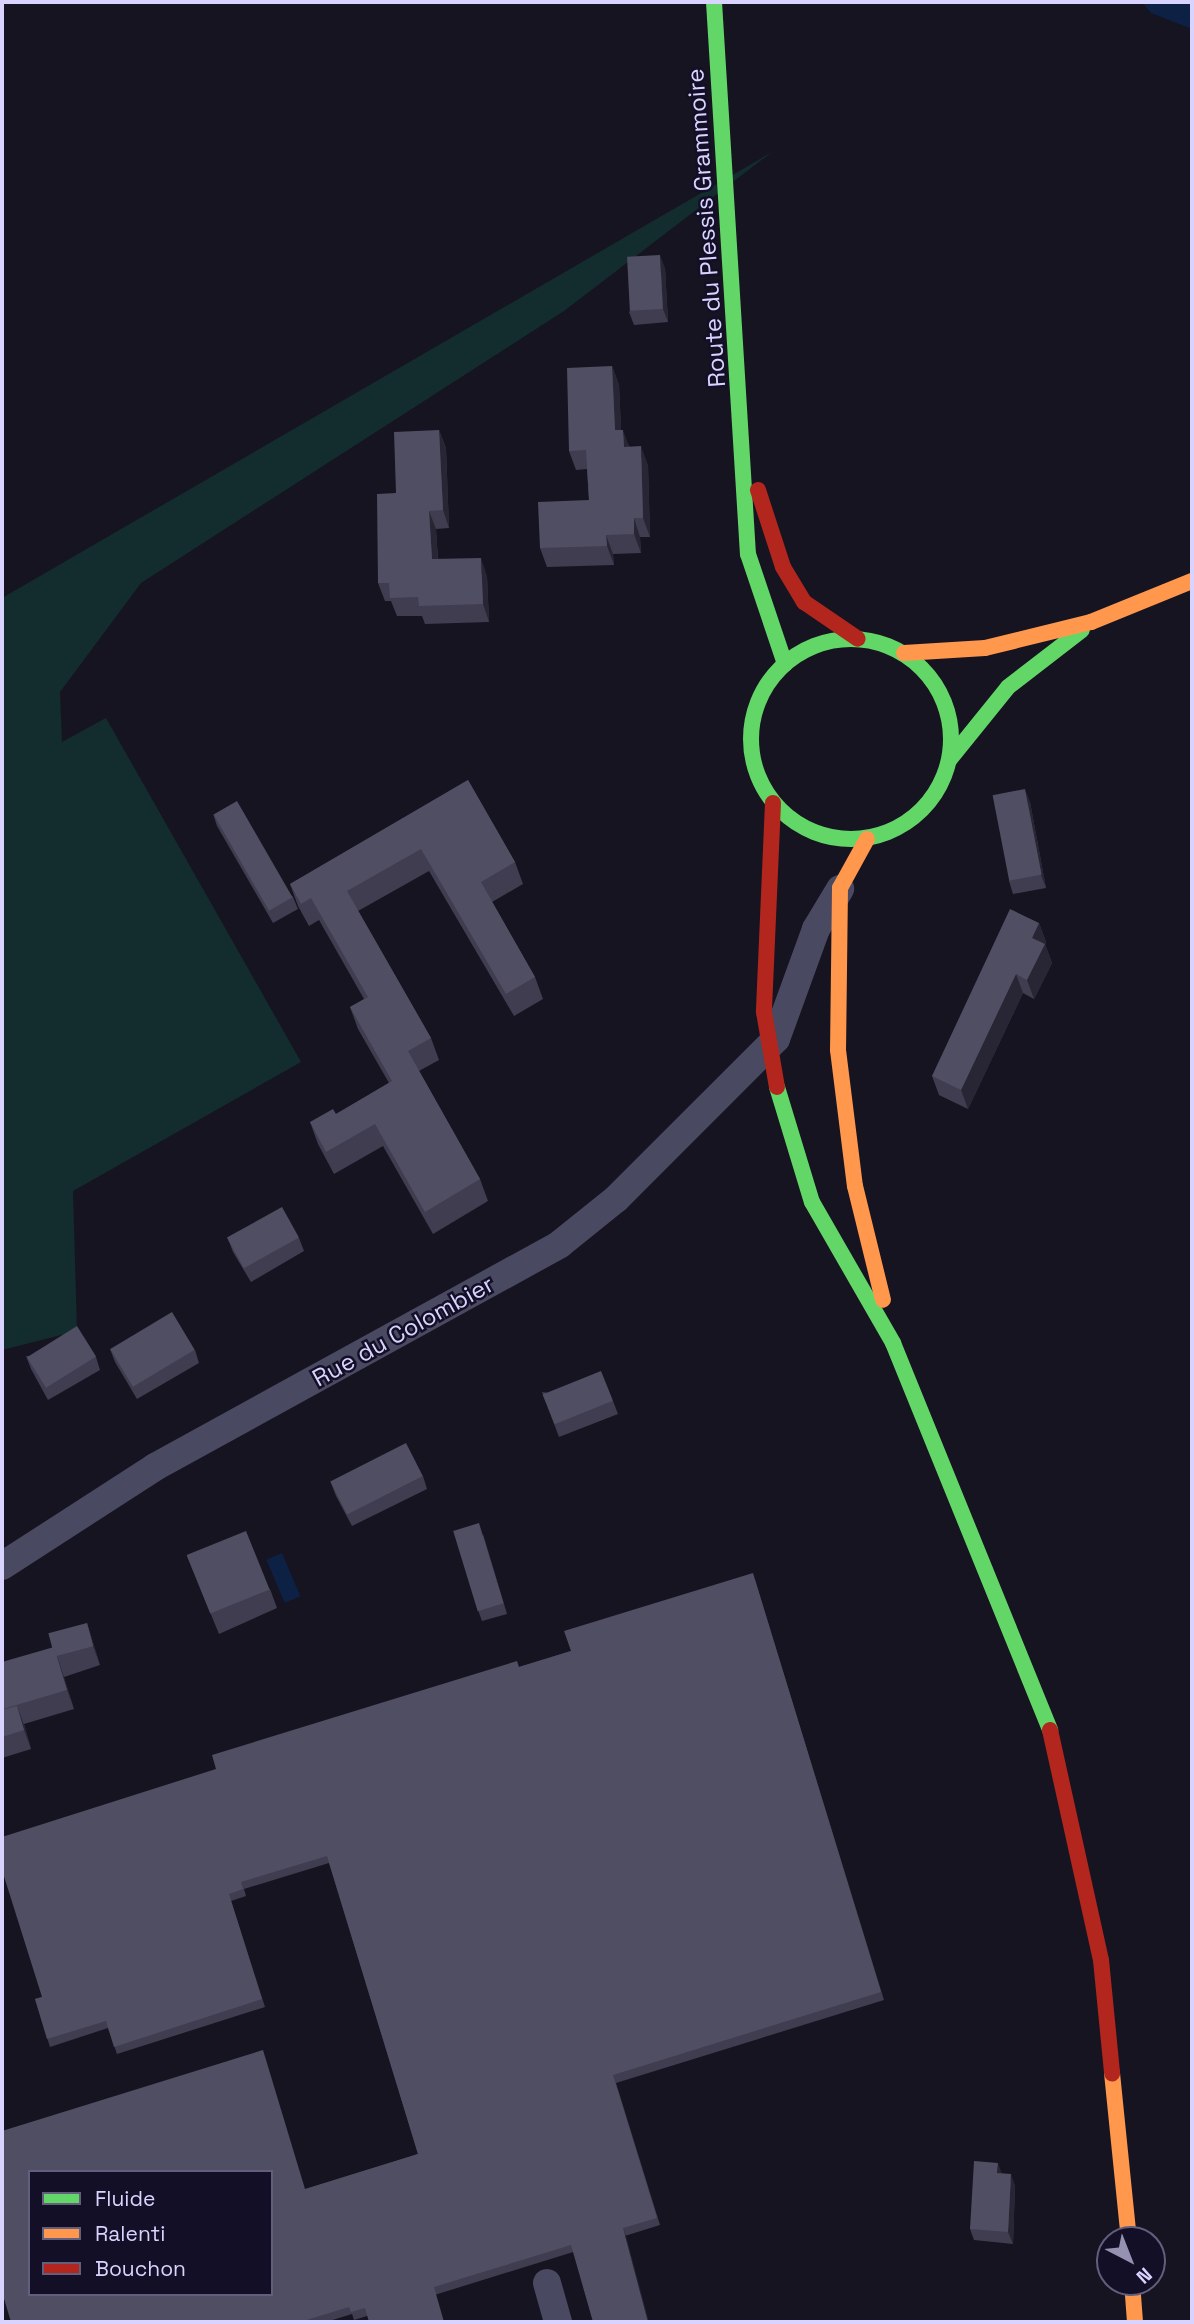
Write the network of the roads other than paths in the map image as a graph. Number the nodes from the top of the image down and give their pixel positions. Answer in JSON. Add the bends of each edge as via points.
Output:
{"nodes":[{"id":1,"x":713,"y":2,"type":"edge"},
{"id":2,"x":746,"y":451,"type":"junction"},
{"id":3,"x":1192,"y":581,"type":"edge"},
{"id":4,"x":1091,"y":622,"type":"junction"},
{"id":5,"x":858,"y":639,"type":"junction"},
{"id":6,"x":904,"y":653,"type":"junction"},
{"id":7,"x":785,"y":664,"type":"junction"},
{"id":8,"x":950,"y":759,"type":"junction"},
{"id":9,"x":773,"y":803,"type":"junction"},
{"id":10,"x":867,"y":839,"type":"junction"},
{"id":11,"x":840,"y":888,"type":"junction"},
{"id":12,"x":768,"y":1047,"type":"junction"},
{"id":13,"x":893,"y":1343,"type":"junction"},
{"id":14,"x":2,"y":1566,"type":"edge"},
{"id":15,"x":1128,"y":2226,"type":"edge"},
{"id":16,"x":547,"y":2283,"type":"dead end"},
{"id":17,"x":1133,"y":2296,"type":"edge"},
{"id":18,"x":558,"y":2322,"type":"edge"},
{"id":19,"x":1135,"y":2322,"type":"edge"}],
"edges":[{"from":1,"to":2,"type":"street","name":"Route du Plessis Grammoire"},
{"from":2,"to":5,"type":"street","name":"Route du Plessis Grammoire","via":[[783,567],[804,602]]},
{"from":2,"to":7,"type":"street","name":"Route du Plessis Grammoire","via":[[748,554]]},
{"from":3,"to":4,"type":"street"},
{"from":4,"to":6,"type":"street","via":[[985,648]]},
{"from":4,"to":8,"type":"street","via":[[1008,687]]},
{"from":5,"to":6,"type":"street"},
{"from":5,"to":7,"type":"street","via":[[807,649]]},
{"from":6,"to":8,"type":"street","via":[[943,699]]},
{"from":7,"to":9,"type":"street","via":[[768,683],[751,733],[752,758]]},
{"from":8,"to":10,"type":"street","via":[[921,812]]},
{"from":9,"to":10,"type":"street","via":[[815,834]]},
{"from":9,"to":12,"type":"street","via":[[774,882],[764,975]]},
{"from":10,"to":11,"type":"street"},
{"from":11,"to":12,"type":"street","name":"Rue du Colombier","via":[[816,929],[795,994]]},
{"from":11,"to":13,"type":"street","via":[[838,1050],[855,1186]]},
{"from":12,"to":13,"type":"street","via":[[812,1202]]},
{"from":12,"to":14,"type":"street","name":"Rue du Colombier","via":[[616,1199],[560,1244],[155,1467]]},
{"from":13,"to":15,"type":"street","via":[[1020,1651],[1073,1816],[1101,1961]]},
{"from":16,"to":18,"type":"street"},
{"from":17,"to":19,"type":"street"}]}
